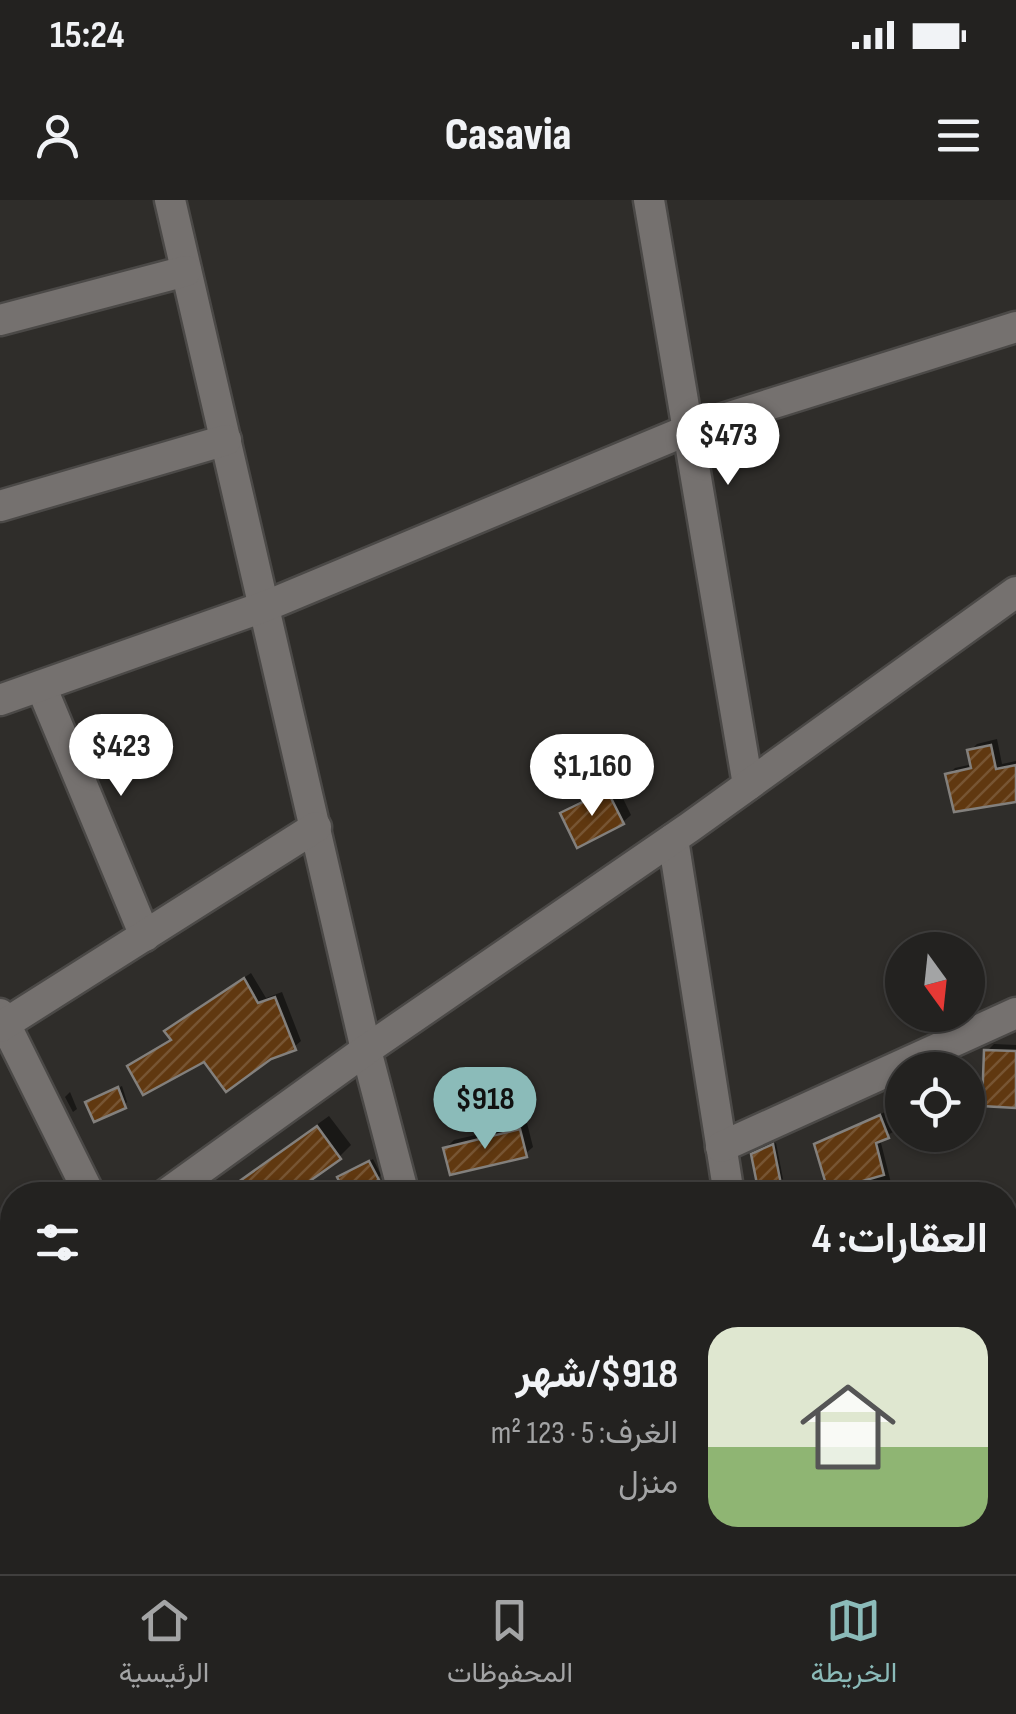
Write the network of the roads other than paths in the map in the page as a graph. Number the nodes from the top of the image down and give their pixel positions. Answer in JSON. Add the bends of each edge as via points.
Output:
{"nodes":[{"id":1,"x":170,"y":200,"type":"edge"},
{"id":2,"x":649,"y":200,"type":"edge"},
{"id":3,"x":186,"y":271,"type":"junction"},
{"id":4,"x":0,"y":320,"type":"edge"},
{"id":5,"x":1016,"y":327,"type":"edge"},
{"id":6,"x":688,"y":430,"type":"junction"},
{"id":7,"x":226,"y":440,"type":"junction"},
{"id":8,"x":0,"y":506,"type":"edge"},
{"id":9,"x":1016,"y":592,"type":"edge"},
{"id":10,"x":266,"y":606,"type":"junction"},
{"id":11,"x":41,"y":686,"type":"junction"},
{"id":12,"x":0,"y":700,"type":"edge"},
{"id":13,"x":748,"y":785,"type":"junction"},
{"id":14,"x":316,"y":827,"type":"junction"},
{"id":15,"x":673,"y":839,"type":"junction"},
{"id":16,"x":145,"y":936,"type":"junction"},
{"id":17,"x":1016,"y":1013,"type":"edge"},
{"id":18,"x":2,"y":1022,"type":"edge"},
{"id":19,"x":366,"y":1050,"type":"junction"},
{"id":20,"x":721,"y":1146,"type":"junction"},
{"id":21,"x":83,"y":1182,"type":"edge"},
{"id":22,"x":183,"y":1182,"type":"edge"},
{"id":23,"x":401,"y":1182,"type":"edge"},
{"id":24,"x":727,"y":1182,"type":"edge"}],
"edges":[{"from":1,"to":3,"type":"street"},
{"from":2,"to":6,"type":"street"},
{"from":3,"to":4,"type":"street"},
{"from":3,"to":7,"type":"street"},
{"from":5,"to":6,"type":"street"},
{"from":6,"to":10,"type":"street"},
{"from":6,"to":13,"type":"street"},
{"from":7,"to":8,"type":"street"},
{"from":7,"to":10,"type":"street"},
{"from":9,"to":13,"type":"street"},
{"from":10,"to":11,"type":"street"},
{"from":10,"to":14,"type":"street"},
{"from":11,"to":12,"type":"street"},
{"from":11,"to":16,"type":"street"},
{"from":13,"to":15,"type":"street"},
{"from":14,"to":16,"type":"street"},
{"from":14,"to":19,"type":"street"},
{"from":15,"to":19,"type":"street"},
{"from":15,"to":20,"type":"street"},
{"from":16,"to":18,"type":"street"},
{"from":17,"to":20,"type":"street"},
{"from":18,"to":21,"type":"street"},
{"from":19,"to":22,"type":"street"},
{"from":19,"to":23,"type":"street"},
{"from":20,"to":24,"type":"street"}]}
